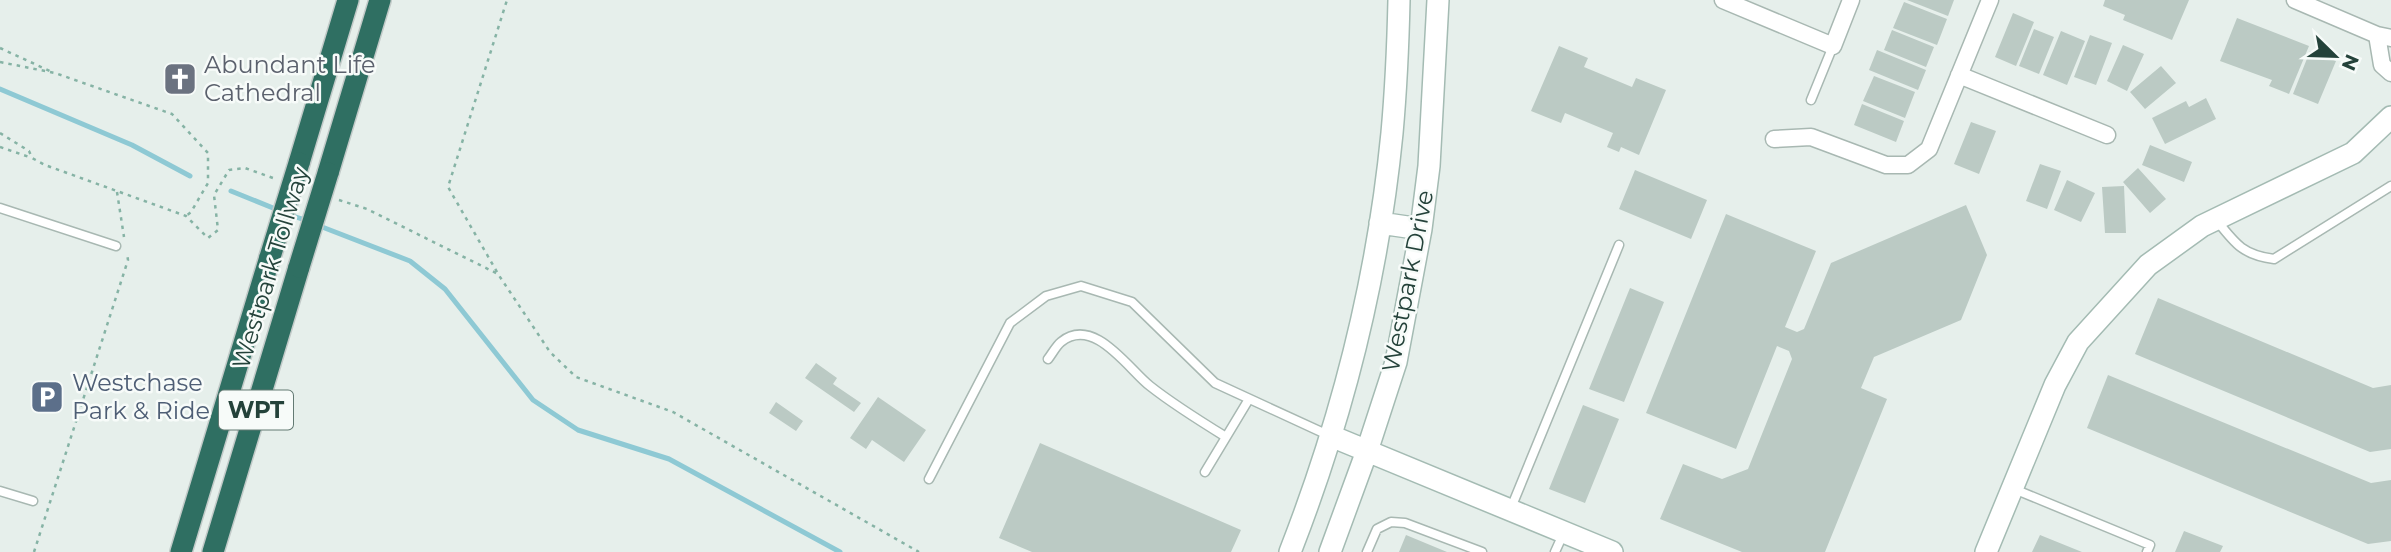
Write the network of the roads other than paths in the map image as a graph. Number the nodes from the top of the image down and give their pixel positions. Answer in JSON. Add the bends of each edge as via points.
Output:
{"nodes":[{"id":1,"x":348,"y":0,"type":"edge"},
{"id":2,"x":380,"y":0,"type":"edge"},
{"id":3,"x":1399,"y":0,"type":"edge"},
{"id":4,"x":1438,"y":0,"type":"edge"},
{"id":5,"x":1723,"y":0,"type":"edge"},
{"id":6,"x":1851,"y":0,"type":"edge"},
{"id":7,"x":1990,"y":0,"type":"edge"},
{"id":8,"x":2295,"y":0,"type":"edge"},
{"id":9,"x":1398,"y":29,"type":"junction"},
{"id":10,"x":1437,"y":31,"type":"junction"},
{"id":11,"x":2384,"y":37,"type":"edge"},
{"id":12,"x":1833,"y":46,"type":"junction"},
{"id":13,"x":2391,"y":73,"type":"edge"},
{"id":14,"x":1959,"y":75,"type":"junction"},
{"id":15,"x":1811,"y":100,"type":"dead end"},
{"id":16,"x":2391,"y":117,"type":"edge"},
{"id":17,"x":2107,"y":135,"type":"dead end"},
{"id":18,"x":1774,"y":139,"type":"dead end"},
{"id":19,"x":2391,"y":186,"type":"edge"},
{"id":20,"x":0,"y":208,"type":"edge"},
{"id":21,"x":2216,"y":219,"type":"junction"},
{"id":22,"x":1380,"y":223,"type":"junction"},
{"id":23,"x":1421,"y":229,"type":"junction"},
{"id":24,"x":1619,"y":245,"type":"dead end"},
{"id":25,"x":116,"y":246,"type":"dead end"},
{"id":26,"x":1048,"y":359,"type":"dead end"},
{"id":27,"x":1249,"y":399,"type":"junction"},
{"id":28,"x":1331,"y":436,"type":"junction"},
{"id":29,"x":1226,"y":437,"type":"junction"},
{"id":30,"x":1367,"y":451,"type":"junction"},
{"id":31,"x":1205,"y":471,"type":"dead end"},
{"id":32,"x":204,"y":475,"type":"junction"},
{"id":33,"x":929,"y":479,"type":"dead end"},
{"id":34,"x":2012,"y":489,"type":"junction"},
{"id":35,"x":0,"y":491,"type":"edge"},
{"id":36,"x":33,"y":501,"type":"dead end"},
{"id":37,"x":1510,"y":510,"type":"junction"},
{"id":38,"x":1564,"y":532,"type":"junction"},
{"id":39,"x":172,"y":552,"type":"edge"},
{"id":40,"x":181,"y":552,"type":"edge"},
{"id":41,"x":213,"y":552,"type":"edge"},
{"id":42,"x":1290,"y":552,"type":"edge"},
{"id":43,"x":1330,"y":552,"type":"edge"},
{"id":44,"x":1367,"y":552,"type":"edge"},
{"id":45,"x":1482,"y":552,"type":"edge"},
{"id":46,"x":1555,"y":552,"type":"edge"},
{"id":47,"x":1612,"y":552,"type":"edge"},
{"id":48,"x":1986,"y":552,"type":"edge"},
{"id":49,"x":2147,"y":552,"type":"edge"}],
"edges":[{"from":1,"to":32,"type":"highway","name":"Westpark Tollway","number":"WPT","bridge":true},
{"from":2,"to":41,"type":"highway","name":"Westpark Tollway","number":"WPT","bridge":true},
{"from":3,"to":9,"type":"main road","name":"Westpark Drive"},
{"from":4,"to":10,"type":"main road","name":"Westpark Drive"},
{"from":5,"to":12,"type":"street"},
{"from":6,"to":12,"type":"street"},
{"from":7,"to":14,"type":"street"},
{"from":8,"to":11,"type":"street"},
{"from":9,"to":10,"type":"main road"},
{"from":9,"to":22,"type":"main road","name":"Westpark Drive","via":[[1392,132]]},
{"from":10,"to":23,"type":"main road","name":"Westpark Drive"},
{"from":11,"to":13,"type":"street","via":[[2382,65]]},
{"from":12,"to":15,"type":"lane"},
{"from":14,"to":17,"type":"street"},
{"from":14,"to":18,"type":"street","via":[[1929,149],[1908,165],[1885,165],[1811,136]]},
{"from":16,"to":21,"type":"main road","via":[[2353,153]]},
{"from":19,"to":21,"type":"lane","via":[[2274,259],[2237,247]]},
{"from":20,"to":25,"type":"lane"},
{"from":21,"to":34,"type":"main road","via":[[2148,265],[2078,342]]},
{"from":22,"to":23,"type":"main road"},
{"from":22,"to":28,"type":"main road","name":"Westpark Drive"},
{"from":23,"to":30,"type":"main road","name":"Westpark Drive","via":[[1396,362]]},
{"from":24,"to":37,"type":"lane"},
{"from":26,"to":29,"type":"lane","via":[[1062,341],[1078,336],[1107,344],[1158,392]]},
{"from":27,"to":28,"type":"lane"},
{"from":27,"to":29,"type":"lane"},
{"from":27,"to":33,"type":"lane","via":[[1215,383],[1132,302],[1081,286],[1046,296],[1010,323]]},
{"from":28,"to":30,"type":"main road"},
{"from":28,"to":42,"type":"main road","name":"Westpark Drive"},
{"from":29,"to":31,"type":"lane"},
{"from":30,"to":37,"type":"main road"},
{"from":30,"to":43,"type":"main road","name":"Westpark Drive"},
{"from":32,"to":39,"type":"highway"},
{"from":32,"to":40,"type":"highway","name":"Westpark Tollway","number":"WPT"},
{"from":34,"to":48,"type":"main road"},
{"from":34,"to":49,"type":"lane","via":[[2150,545]]},
{"from":35,"to":36,"type":"lane"},
{"from":37,"to":38,"type":"main road"},
{"from":38,"to":46,"type":"lane"},
{"from":38,"to":47,"type":"main road"},
{"from":44,"to":45,"type":"lane","via":[[1377,529],[1391,522]]}]}
